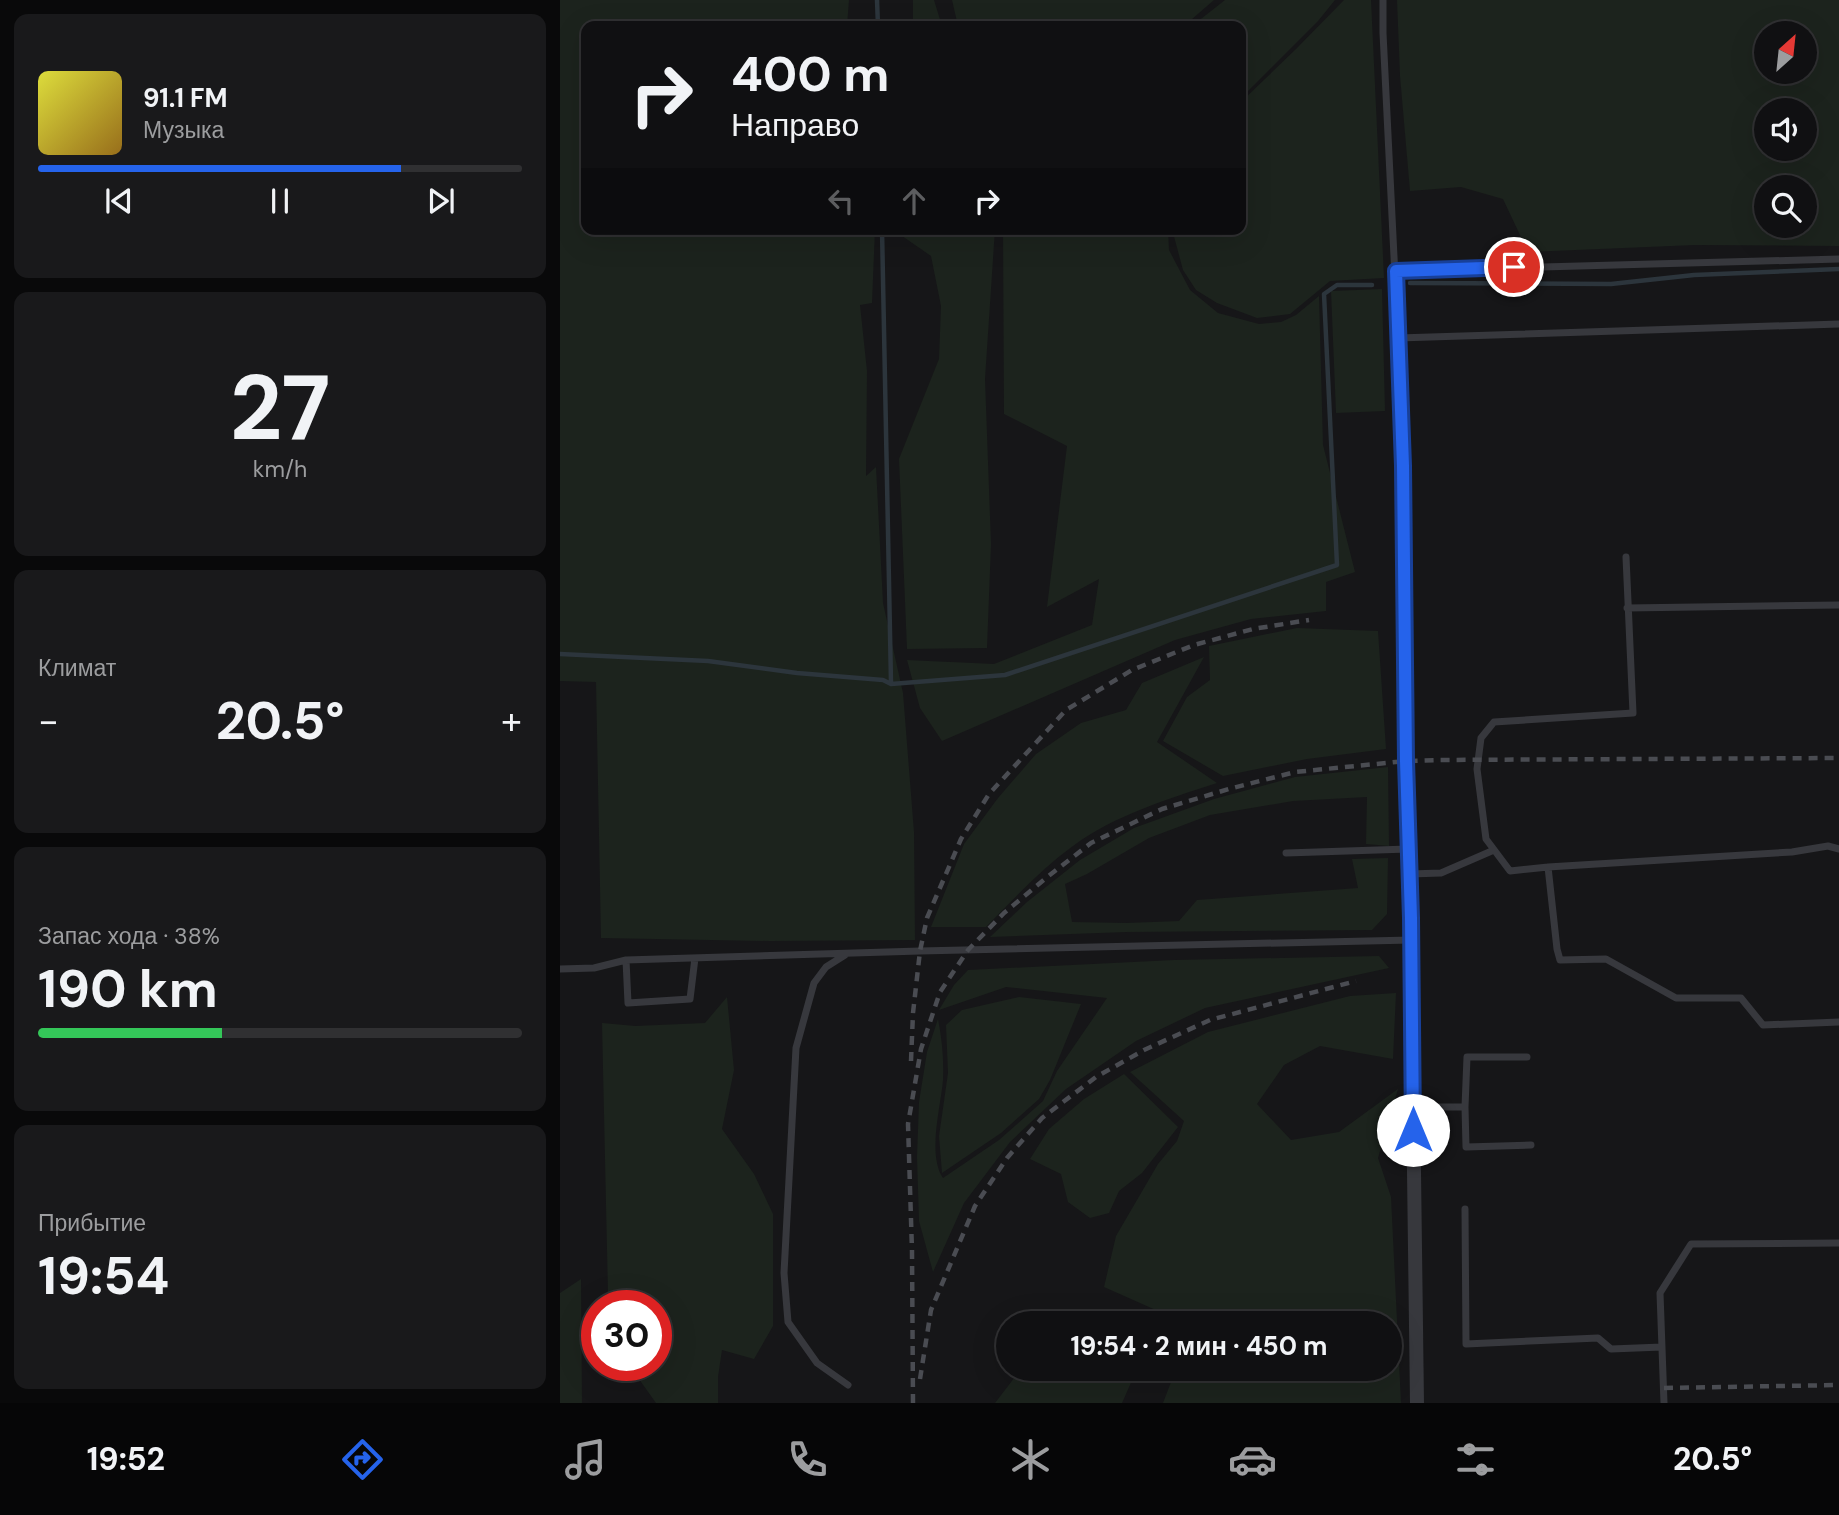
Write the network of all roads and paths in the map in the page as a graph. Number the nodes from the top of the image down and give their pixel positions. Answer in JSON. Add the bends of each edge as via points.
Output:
{"nodes":[{"id":1,"x":1383,"y":0,"type":"edge"},
{"id":2,"x":1839,"y":259,"type":"edge"},
{"id":3,"x":1396,"y":271,"type":"junction"},
{"id":4,"x":1839,"y":324,"type":"edge"},
{"id":5,"x":1398,"y":338,"type":"junction"},
{"id":6,"x":1626,"y":557,"type":"dead end"},
{"id":7,"x":1839,"y":606,"type":"edge"},
{"id":8,"x":1628,"y":608,"type":"junction"},
{"id":9,"x":1409,"y":849,"type":"junction"},
{"id":10,"x":1839,"y":849,"type":"edge"},
{"id":11,"x":1494,"y":850,"type":"junction"},
{"id":12,"x":1286,"y":853,"type":"dead end"},
{"id":13,"x":1548,"y":867,"type":"junction"},
{"id":14,"x":1410,"y":874,"type":"junction"},
{"id":15,"x":1411,"y":940,"type":"junction"},
{"id":16,"x":845,"y":955,"type":"junction"},
{"id":17,"x":695,"y":958,"type":"junction"},
{"id":18,"x":626,"y":960,"type":"junction"},
{"id":19,"x":560,"y":969,"type":"edge"},
{"id":20,"x":1839,"y":1022,"type":"edge"},
{"id":21,"x":1527,"y":1057,"type":"dead end"},
{"id":22,"x":1412,"y":1107,"type":"junction"},
{"id":23,"x":1465,"y":1107,"type":"junction"},
{"id":24,"x":1531,"y":1145,"type":"dead end"},
{"id":25,"x":1465,"y":1209,"type":"dead end"},
{"id":26,"x":1839,"y":1243,"type":"edge"},
{"id":27,"x":1662,"y":1348,"type":"junction"},
{"id":28,"x":848,"y":1385,"type":"dead end"},
{"id":29,"x":1417,"y":1403,"type":"edge"},
{"id":30,"x":1664,"y":1403,"type":"edge"}],
"edges":[{"from":1,"to":3,"type":"lane"},
{"from":2,"to":3,"type":"lane"},
{"from":3,"to":5,"type":"lane"},
{"from":4,"to":5,"type":"lane"},
{"from":5,"to":9,"type":"street"},
{"from":6,"to":8,"type":"lane"},
{"from":7,"to":8,"type":"lane"},
{"from":8,"to":11,"type":"lane","via":[[1633,713],[1494,722],[1481,738],[1477,769],[1486,839]]},
{"from":9,"to":12,"type":"lane"},
{"from":9,"to":14,"type":"street"},
{"from":10,"to":13,"type":"lane","via":[[1828,846]]},
{"from":11,"to":13,"type":"lane","via":[[1510,871]]},
{"from":11,"to":14,"type":"lane","via":[[1441,873]]},
{"from":13,"to":20,"type":"lane","via":[[1560,960],[1606,959],[1676,998],[1741,998],[1763,1025]]},
{"from":14,"to":15,"type":"street"},
{"from":15,"to":16,"type":"lane"},
{"from":15,"to":22,"type":"street"},
{"from":16,"to":17,"type":"lane"},
{"from":16,"to":28,"type":"lane","via":[[826,967],[814,983],[796,1048],[784,1273],[788,1322],[817,1363]]},
{"from":17,"to":18,"type":"lane"},
{"from":17,"to":18,"type":"lane","via":[[690,999],[628,1003]]},
{"from":18,"to":19,"type":"lane","via":[[594,968]]},
{"from":21,"to":23,"type":"lane","via":[[1467,1057]]},
{"from":22,"to":23,"type":"lane"},
{"from":22,"to":29,"type":"street"},
{"from":23,"to":24,"type":"lane","via":[[1466,1147]]},
{"from":25,"to":27,"type":"lane","via":[[1466,1344],[1598,1338],[1611,1349]]},
{"from":26,"to":27,"type":"lane","via":[[1691,1244],[1660,1293]]},
{"from":27,"to":30,"type":"lane"}]}
